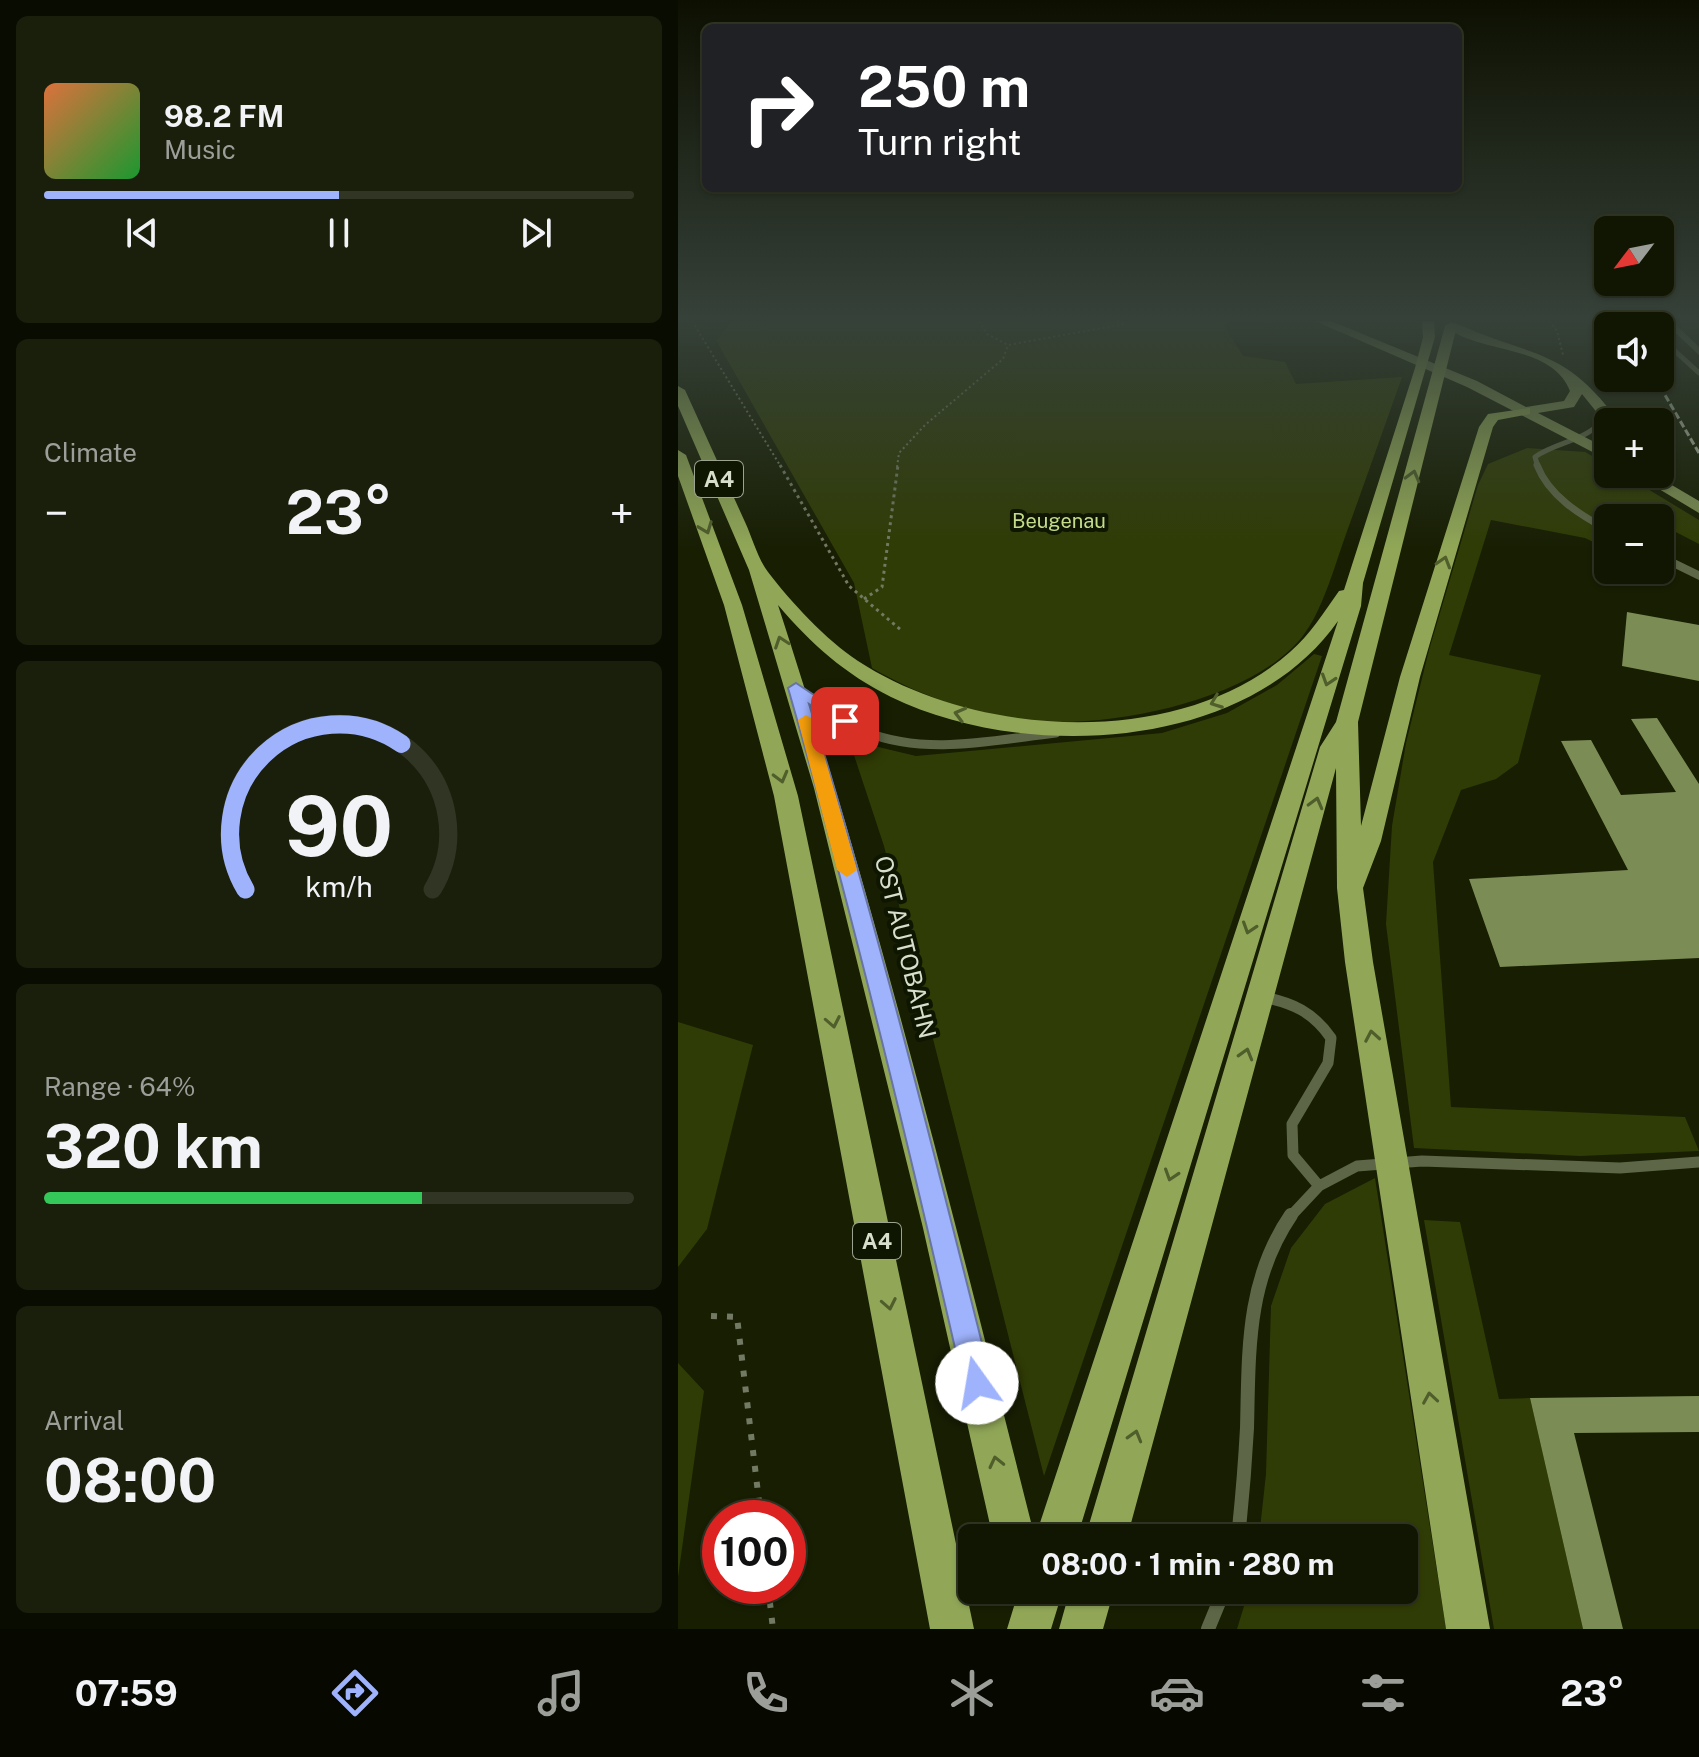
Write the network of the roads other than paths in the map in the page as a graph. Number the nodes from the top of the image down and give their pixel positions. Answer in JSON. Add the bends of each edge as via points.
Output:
{"nodes":[{"id":1,"x":681,"y":397,"type":"edge"},
{"id":2,"x":1413,"y":397,"type":"edge"},
{"id":3,"x":1432,"y":397,"type":"edge"},
{"id":4,"x":1498,"y":397,"type":"edge"},
{"id":5,"x":1573,"y":397,"type":"edge"},
{"id":6,"x":1592,"y":397,"type":"edge"},
{"id":7,"x":1596,"y":401,"type":"junction"},
{"id":8,"x":1601,"y":408,"type":"edge"},
{"id":9,"x":1525,"y":411,"type":"junction"},
{"id":10,"x":1580,"y":439,"type":"junction"},
{"id":11,"x":1594,"y":447,"type":"edge"},
{"id":12,"x":678,"y":455,"type":"edge"},
{"id":13,"x":1674,"y":482,"type":"edge"},
{"id":14,"x":1667,"y":488,"type":"edge"},
{"id":15,"x":1696,"y":504,"type":"edge"},
{"id":16,"x":1594,"y":521,"type":"edge"},
{"id":17,"x":1674,"y":563,"type":"edge"},
{"id":18,"x":758,"y":570,"type":"junction"},
{"id":19,"x":1699,"y":576,"type":"edge"},
{"id":20,"x":1354,"y":583,"type":"junction"},
{"id":21,"x":796,"y":688,"type":"junction"},
{"id":22,"x":1347,"y":722,"type":"junction"},
{"id":23,"x":1119,"y":726,"type":"junction"},
{"id":24,"x":1350,"y":888,"type":"junction"},
{"id":25,"x":1263,"y":997,"type":"junction"},
{"id":26,"x":1699,"y":1162,"type":"edge"},
{"id":27,"x":1319,"y":1186,"type":"junction"},
{"id":28,"x":1011,"y":1524,"type":"edge"},
{"id":29,"x":1060,"y":1524,"type":"edge"},
{"id":30,"x":1110,"y":1524,"type":"edge"},
{"id":31,"x":1239,"y":1524,"type":"edge"},
{"id":32,"x":1088,"y":1604,"type":"edge"},
{"id":33,"x":1218,"y":1604,"type":"edge"},
{"id":34,"x":952,"y":1629,"type":"edge"},
{"id":35,"x":1081,"y":1629,"type":"edge"},
{"id":36,"x":1208,"y":1629,"type":"edge"},
{"id":37,"x":1468,"y":1629,"type":"edge"}],
"edges":[{"from":1,"to":18,"type":"highway","name":"OST AUTOBAHN","number":"A4"},
{"from":2,"to":20,"type":"highway"},
{"from":22,"to":3,"type":"highway","one_way":true},
{"from":4,"to":9,"type":"main road"},
{"from":5,"to":9,"type":"main road","via":[[1569,404]]},
{"from":6,"to":7,"type":"main road"},
{"from":7,"to":8,"type":"main road"},
{"from":7,"to":10,"type":"lane","via":[[1600,423]]},
{"from":9,"to":10,"type":"main road"},
{"from":24,"to":9,"type":"highway","one_way":true,"via":[[1370,845],[1414,663],[1486,427],[1493,417]]},
{"from":10,"to":11,"type":"main road"},
{"from":10,"to":16,"type":"lane","via":[[1539,453],[1536,469],[1568,504]]},
{"from":12,"to":34,"type":"highway","number":"A4","one_way":true,"via":[[733,605],[786,796]]},
{"from":13,"to":15,"type":"main road"},
{"from":14,"to":15,"type":"main road"},
{"from":17,"to":19,"type":"street"},
{"from":21,"to":18,"type":"highway","name":"OST AUTOBAHN","number":"A4","one_way":true},
{"from":23,"to":18,"type":"highway","one_way":true,"via":[[1052,729],[1004,724],[917,701],[871,678],[827,646]]},
{"from":20,"to":23,"type":"highway","one_way":true,"via":[[1309,646],[1257,685],[1189,712]]},
{"from":20,"to":29,"type":"highway","one_way":true,"via":[[1352,606]]},
{"from":21,"to":23,"type":"lane","via":[[868,733],[917,743]]},
{"from":28,"to":21,"type":"highway","name":"OST AUTOBAHN","number":"A4","one_way":true,"via":[[940,1228]]},
{"from":22,"to":24,"type":"highway"},
{"from":25,"to":22,"type":"highway","one_way":true,"via":[[1331,747]]},
{"from":37,"to":24,"type":"highway","one_way":true},
{"from":25,"to":27,"type":"lane","via":[[1292,1003],[1318,1018],[1331,1038],[1328,1063],[1292,1124],[1293,1155]]},
{"from":30,"to":25,"type":"highway","one_way":true},
{"from":26,"to":27,"type":"lane","via":[[1620,1168],[1422,1161],[1357,1166]]},
{"from":27,"to":31,"type":"lane","via":[[1273,1242],[1257,1288]]},
{"from":32,"to":35,"type":"highway"},
{"from":33,"to":36,"type":"lane"}]}
